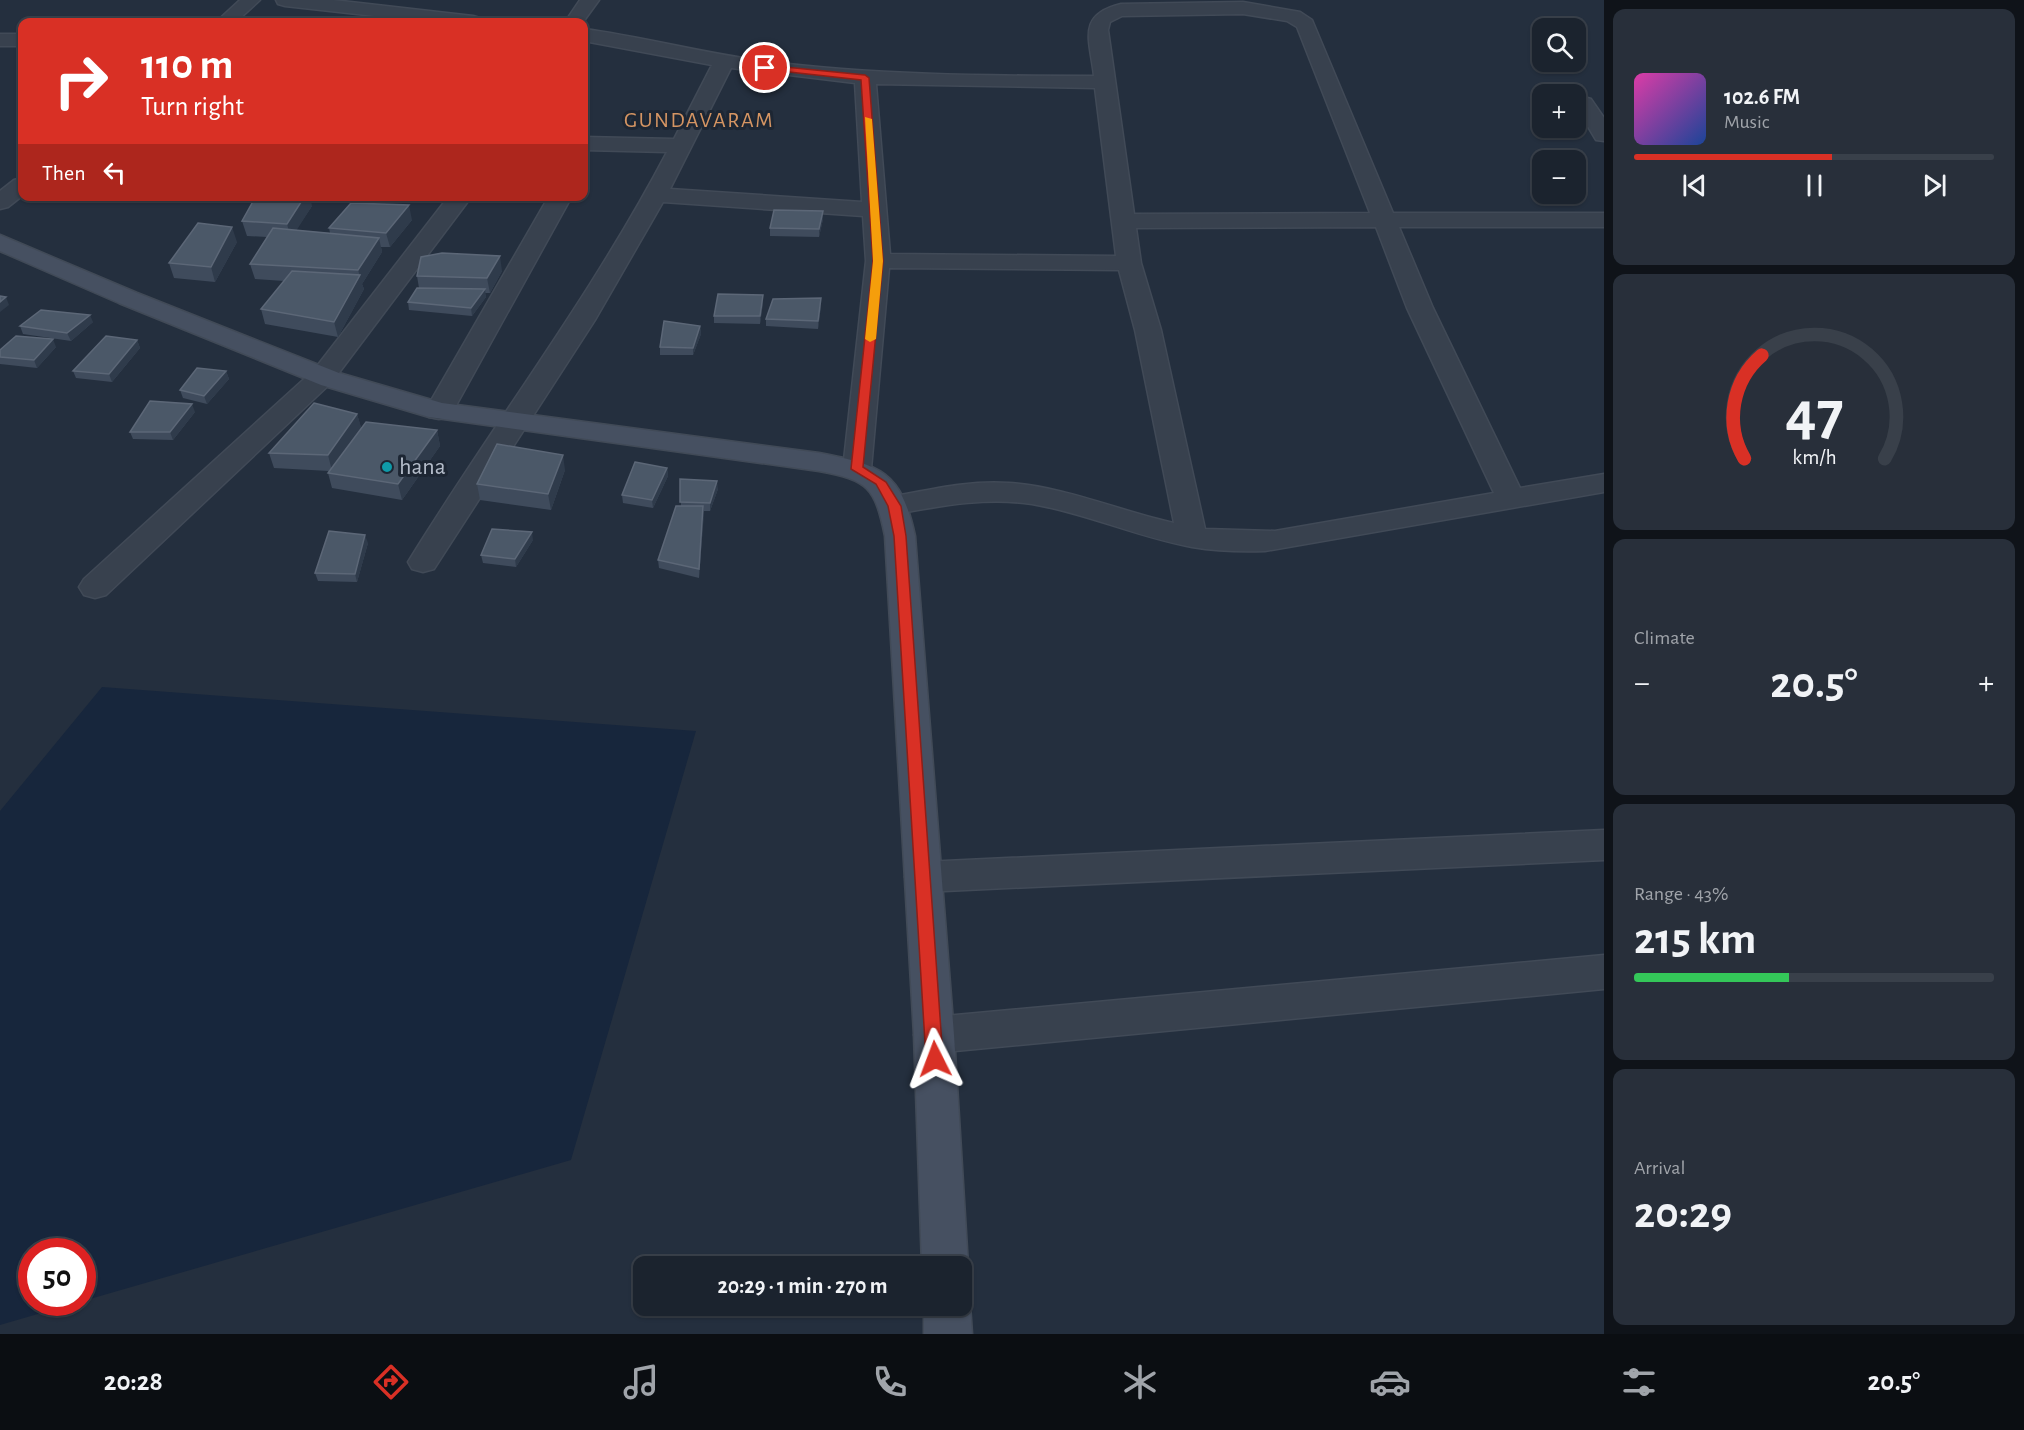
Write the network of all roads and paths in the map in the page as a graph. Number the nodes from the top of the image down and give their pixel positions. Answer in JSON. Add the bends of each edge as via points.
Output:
{"nodes":[{"id":1,"x":251,"y":0,"type":"edge"},
{"id":2,"x":285,"y":0,"type":"edge"},
{"id":3,"x":590,"y":0,"type":"edge"},
{"id":4,"x":397,"y":7,"type":"edge"},
{"id":5,"x":230,"y":18,"type":"edge"},
{"id":6,"x":453,"y":18,"type":"edge"},
{"id":7,"x":577,"y":18,"type":"edge"},
{"id":8,"x":588,"y":36,"type":"edge"},
{"id":9,"x":0,"y":40,"type":"edge"},
{"id":10,"x":18,"y":40,"type":"edge"},
{"id":11,"x":724,"y":62,"type":"junction"},
{"id":12,"x":865,"y":78,"type":"junction"},
{"id":13,"x":1105,"y":82,"type":"junction"},
{"id":14,"x":1586,"y":106,"type":"edge"},
{"id":15,"x":1604,"y":135,"type":"edge"},
{"id":16,"x":681,"y":146,"type":"junction"},
{"id":17,"x":588,"y":148,"type":"edge"},
{"id":18,"x":18,"y":188,"type":"edge"},
{"id":19,"x":656,"y":195,"type":"junction"},
{"id":20,"x":457,"y":201,"type":"edge"},
{"id":21,"x":558,"y":201,"type":"edge"},
{"id":22,"x":0,"y":202,"type":"edge"},
{"id":23,"x":875,"y":210,"type":"junction"},
{"id":24,"x":1384,"y":220,"type":"junction"},
{"id":25,"x":1604,"y":220,"type":"edge"},
{"id":26,"x":1124,"y":221,"type":"junction"},
{"id":27,"x":0,"y":242,"type":"edge"},
{"id":28,"x":878,"y":261,"type":"junction"},
{"id":29,"x":1130,"y":263,"type":"junction"},
{"id":30,"x":323,"y":376,"type":"junction"},
{"id":31,"x":439,"y":411,"type":"junction"},
{"id":32,"x":515,"y":423,"type":"junction"},
{"id":33,"x":856,"y":469,"type":"junction"},
{"id":34,"x":1604,"y":483,"type":"edge"},
{"id":35,"x":1511,"y":499,"type":"junction"},
{"id":36,"x":894,"y":506,"type":"junction"},
{"id":37,"x":1192,"y":537,"type":"junction"},
{"id":38,"x":423,"y":562,"type":"dead end"},
{"id":39,"x":94,"y":587,"type":"dead end"},
{"id":40,"x":1604,"y":845,"type":"edge"},
{"id":41,"x":924,"y":877,"type":"junction"},
{"id":42,"x":1604,"y":972,"type":"edge"},
{"id":43,"x":934,"y":1035,"type":"junction"},
{"id":44,"x":945,"y":1256,"type":"edge"},
{"id":45,"x":947,"y":1316,"type":"edge"},
{"id":46,"x":948,"y":1334,"type":"edge"}],
"edges":[{"from":1,"to":5,"type":"street"},
{"from":2,"to":4,"type":"street"},
{"from":3,"to":7,"type":"street"},
{"from":4,"to":6,"type":"street"},
{"from":8,"to":11,"type":"street"},
{"from":9,"to":10,"type":"street"},
{"from":11,"to":12,"type":"street"},
{"from":11,"to":16,"type":"street"},
{"from":12,"to":13,"type":"street"},
{"from":12,"to":23,"type":"street"},
{"from":13,"to":24,"type":"street","via":[[1098,30],[1104,15],[1152,8],[1243,8],[1293,15],[1305,24]]},
{"from":13,"to":26,"type":"street"},
{"from":14,"to":15,"type":"street"},
{"from":16,"to":17,"type":"street"},
{"from":16,"to":19,"type":"street"},
{"from":18,"to":22,"type":"street"},
{"from":19,"to":23,"type":"street"},
{"from":19,"to":32,"type":"street"},
{"from":20,"to":30,"type":"street"},
{"from":21,"to":31,"type":"street"},
{"from":23,"to":28,"type":"street"},
{"from":24,"to":25,"type":"street"},
{"from":24,"to":26,"type":"street"},
{"from":24,"to":35,"type":"street","via":[[1420,308]]},
{"from":26,"to":29,"type":"street"},
{"from":27,"to":30,"type":"main road"},
{"from":28,"to":29,"type":"street"},
{"from":28,"to":33,"type":"street"},
{"from":29,"to":37,"type":"street"},
{"from":30,"to":31,"type":"main road"},
{"from":30,"to":39,"type":"street"},
{"from":31,"to":32,"type":"main road"},
{"from":32,"to":33,"type":"main road"},
{"from":32,"to":38,"type":"street"},
{"from":33,"to":36,"type":"main road","via":[[880,482]]},
{"from":34,"to":35,"type":"street"},
{"from":35,"to":37,"type":"street","via":[[1275,541]]},
{"from":36,"to":37,"type":"street","via":[[962,493],[1007,492],[1042,497]]},
{"from":36,"to":41,"type":"main road","via":[[900,536]]},
{"from":40,"to":41,"type":"street"},
{"from":41,"to":43,"type":"main road"},
{"from":42,"to":43,"type":"street"},
{"from":43,"to":44,"type":"main road"},
{"from":45,"to":46,"type":"main road"}]}
